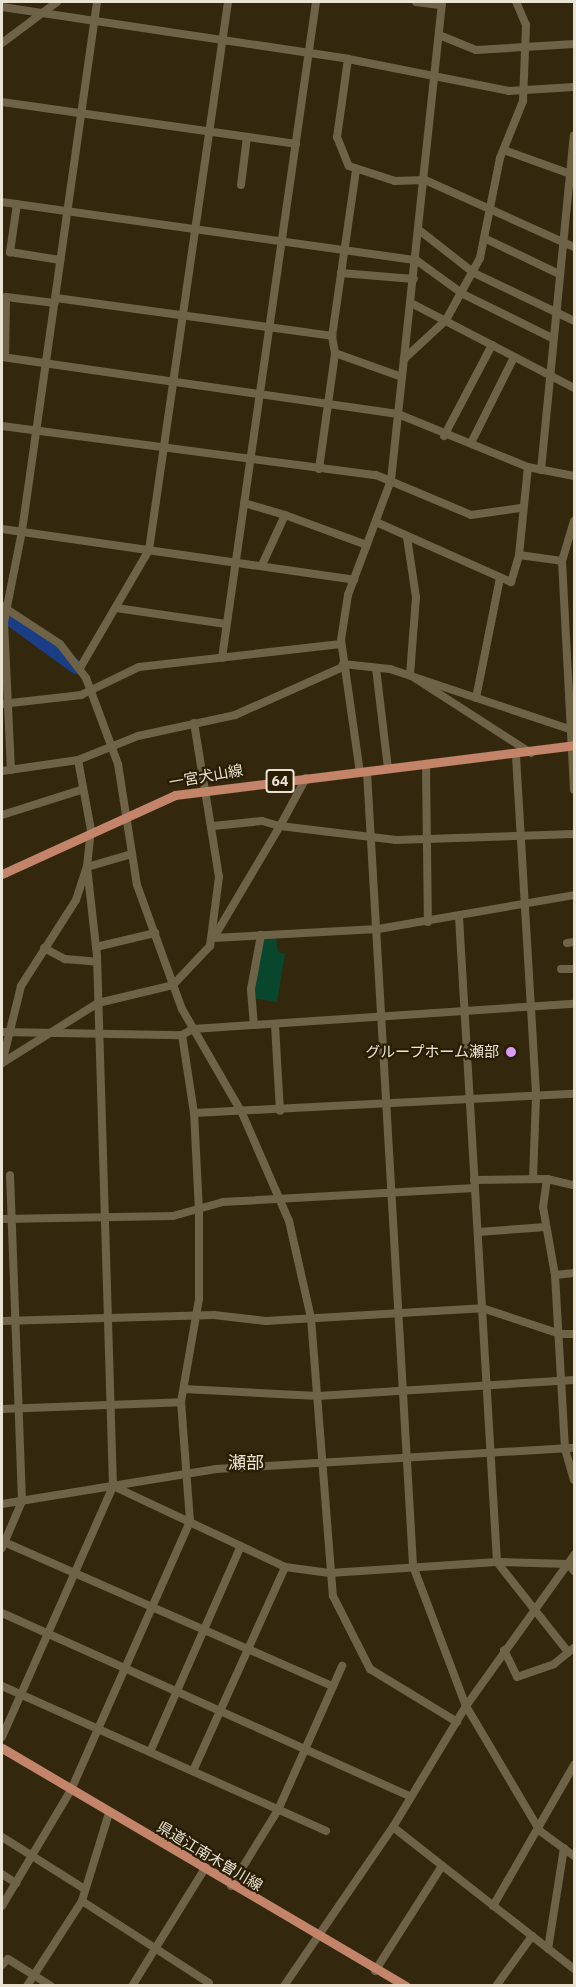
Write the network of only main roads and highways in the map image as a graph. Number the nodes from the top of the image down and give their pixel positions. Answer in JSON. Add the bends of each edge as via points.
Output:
{"nodes":[{"id":1,"x":572,"y":748,"type":"edge"},
{"id":2,"x":2,"y":874,"type":"edge"},
{"id":3,"x":2,"y":1748,"type":"edge"},
{"id":4,"x":406,"y":1986,"type":"edge"}],
"edges":[{"from":1,"to":2,"type":"main road","name":"一宮犬山線","number":"64","via":[[206,789],[128,812]]},
{"from":3,"to":4,"type":"main road","name":"県道江南木曽川線","via":[[318,1938]]}]}
